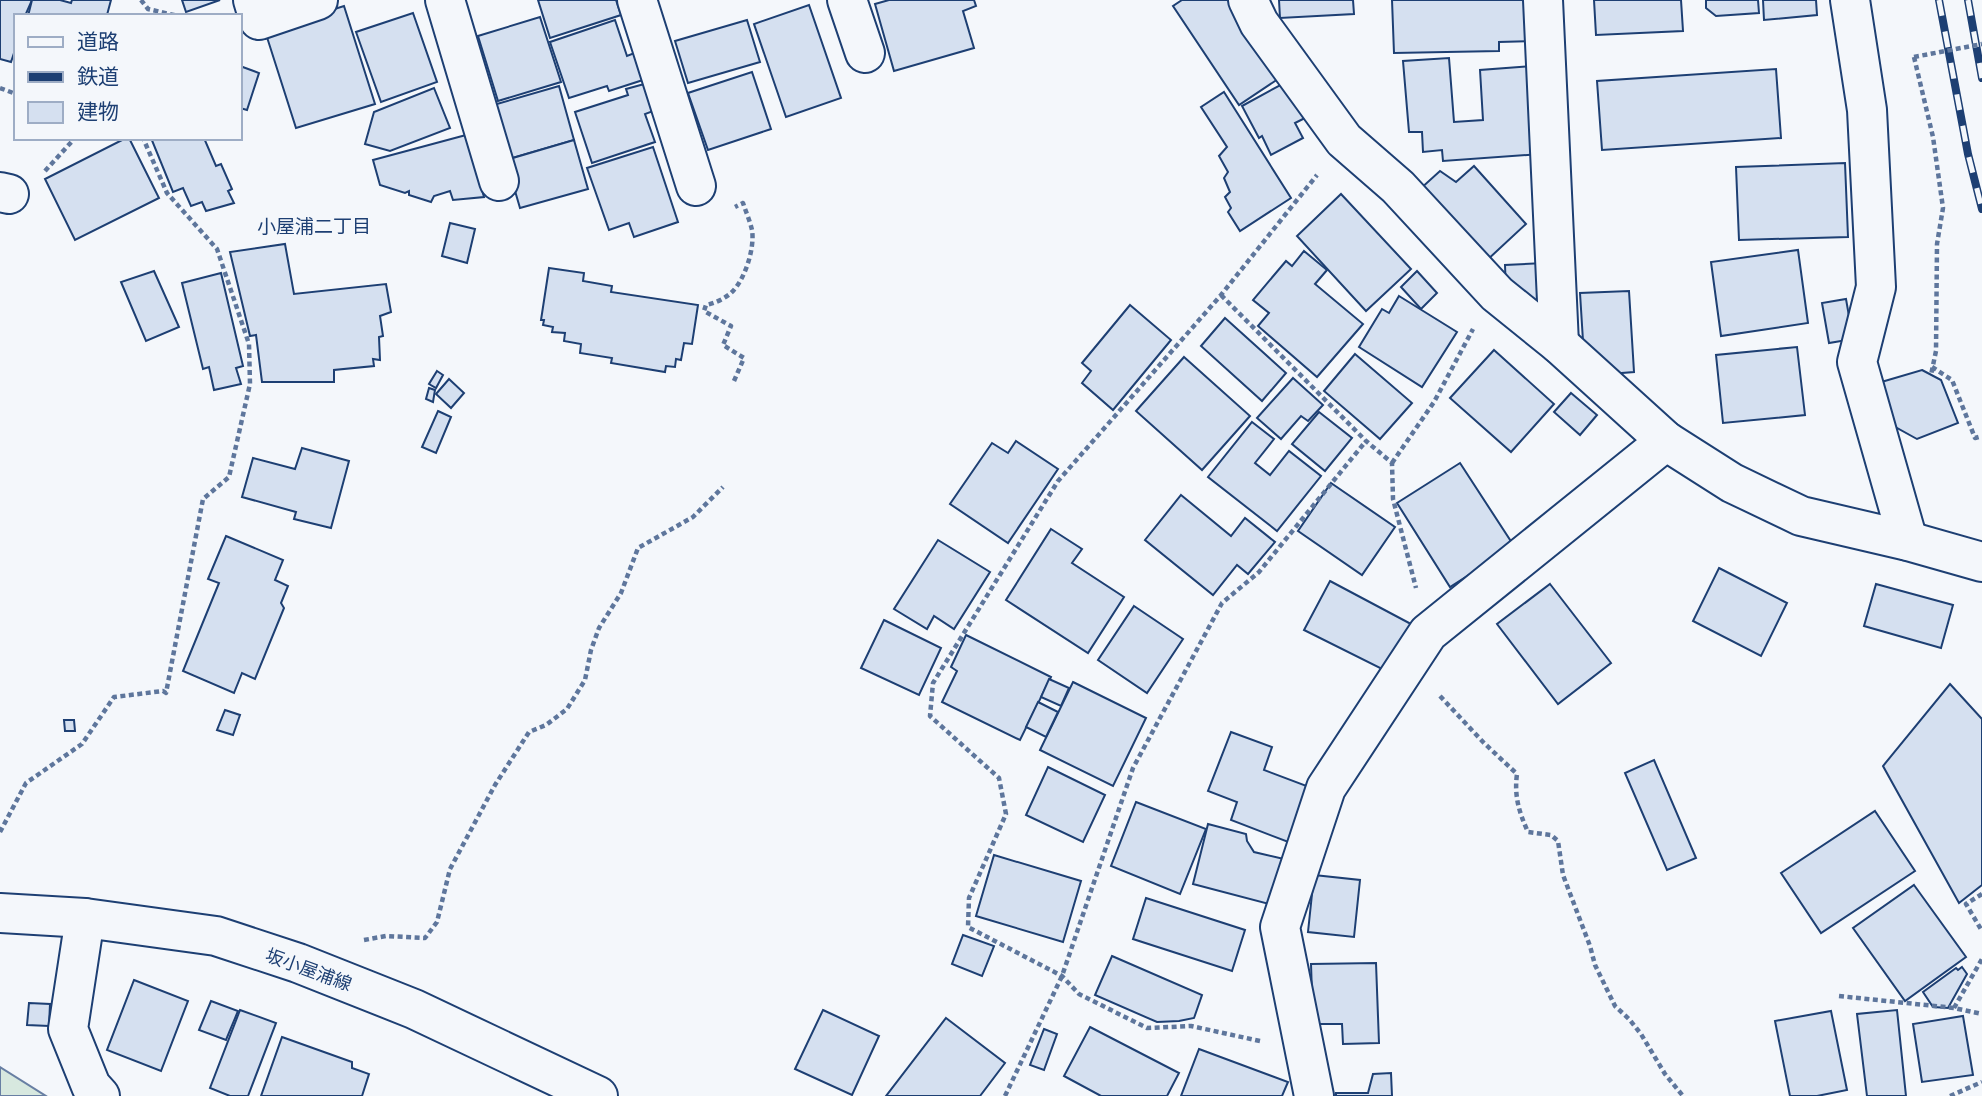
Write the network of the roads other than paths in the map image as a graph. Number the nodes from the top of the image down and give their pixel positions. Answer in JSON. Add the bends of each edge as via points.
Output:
{"nodes":[{"id":1,"x":253,"y":0,"type":"edge"},
{"id":2,"x":318,"y":0,"type":"edge"},
{"id":3,"x":444,"y":0,"type":"edge"},
{"id":4,"x":636,"y":0,"type":"edge"},
{"id":5,"x":847,"y":0,"type":"edge"},
{"id":6,"x":1248,"y":0,"type":"edge"},
{"id":7,"x":1543,"y":0,"type":"edge"},
{"id":8,"x":1850,"y":0,"type":"edge"},
{"id":9,"x":865,"y":53,"type":"dead end"},
{"id":10,"x":499,"y":181,"type":"dead end"},
{"id":11,"x":696,"y":186,"type":"road end"},
{"id":12,"x":1559,"y":344,"type":"junction"},
{"id":13,"x":1667,"y":441,"type":"junction"},
{"id":14,"x":1908,"y":541,"type":"junction"},
{"id":15,"x":1982,"y":562,"type":"edge"},
{"id":16,"x":0,"y":913,"type":"edge"},
{"id":17,"x":85,"y":918,"type":"junction"},
{"id":18,"x":100,"y":1096,"type":"edge"},
{"id":19,"x":598,"y":1096,"type":"edge"},
{"id":20,"x":1314,"y":1096,"type":"edge"}],
"edges":[{"from":1,"to":2,"type":"street","via":[[259,20]]},
{"from":3,"to":10,"type":"street"},
{"from":4,"to":11,"type":"street"},
{"from":5,"to":9,"type":"street"},
{"from":6,"to":12,"type":"street","via":[[1259,23],[1344,140],[1398,187],[1497,294]]},
{"from":7,"to":12,"type":"street"},
{"from":8,"to":14,"type":"street","via":[[1867,110],[1876,287],[1857,362]]},
{"from":12,"to":13,"type":"street"},
{"from":13,"to":14,"type":"street","via":[[1732,483],[1801,516]]},
{"from":13,"to":20,"type":"street","via":[[1428,633],[1326,788],[1280,927]]},
{"from":14,"to":15,"type":"street"},
{"from":16,"to":17,"type":"street","name":"坂小屋浦線"},
{"from":17,"to":18,"type":"street","via":[[68,1029],[91,1086]]},
{"from":17,"to":19,"type":"street","name":"坂小屋浦線","via":[[216,936],[298,963],[414,1009]]}]}
